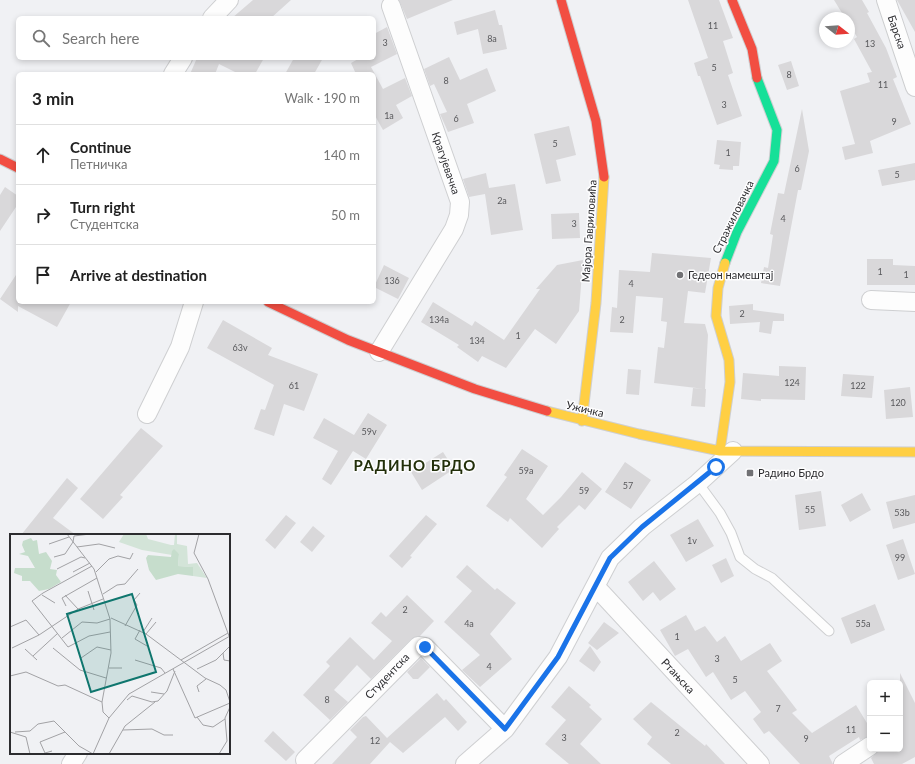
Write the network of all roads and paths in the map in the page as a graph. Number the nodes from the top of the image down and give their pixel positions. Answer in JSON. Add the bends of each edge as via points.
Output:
{"nodes":[{"id":1,"x":228,"y":0,"type":"edge"},
{"id":2,"x":561,"y":0,"type":"edge"},
{"id":3,"x":732,"y":0,"type":"edge"},
{"id":4,"x":886,"y":0,"type":"edge"},
{"id":5,"x":391,"y":6,"type":"dead end"},
{"id":6,"x":214,"y":16,"type":"edge"},
{"id":7,"x":182,"y":60,"type":"edge"},
{"id":8,"x":174,"y":72,"type":"edge"},
{"id":9,"x":915,"y":87,"type":"edge"},
{"id":10,"x":0,"y":159,"type":"edge"},
{"id":11,"x":16,"y":167,"type":"edge"},
{"id":12,"x":871,"y":300,"type":"dead end"},
{"id":13,"x":915,"y":302,"type":"edge"},
{"id":14,"x":193,"y":304,"type":"edge"},
{"id":15,"x":272,"y":304,"type":"edge"},
{"id":16,"x":379,"y":352,"type":"junction"},
{"id":17,"x":147,"y":414,"type":"dead end"},
{"id":18,"x":582,"y":421,"type":"junction"},
{"id":19,"x":727,"y":451,"type":"junction"},
{"id":20,"x":915,"y":452,"type":"edge"},
{"id":21,"x":698,"y":483,"type":"junction"},
{"id":22,"x":596,"y":587,"type":"junction"},
{"id":23,"x":829,"y":631,"type":"dead end"},
{"id":24,"x":505,"y":729,"type":"junction"},
{"id":25,"x":867,"y":748,"type":"edge"},
{"id":26,"x":77,"y":754,"type":"edge"},
{"id":27,"x":305,"y":760,"type":"dead end"},
{"id":28,"x":473,"y":761,"type":"edge"},
{"id":29,"x":71,"y":764,"type":"edge"},
{"id":30,"x":760,"y":764,"type":"edge"},
{"id":31,"x":843,"y":764,"type":"edge"}],
"edges":[{"from":1,"to":6,"type":"street"},
{"from":2,"to":18,"type":"street","name":"Мајора Гавриловића","via":[[596,122],[605,187],[596,303]]},
{"from":3,"to":19,"type":"street","name":"Стражиловачка","via":[[752,49],[758,85],[777,130],[778,143],[774,161],[726,255],[718,288],[718,329],[726,347],[730,378]]},
{"from":4,"to":9,"type":"street","name":"Барска"},
{"from":5,"to":16,"type":"street","name":"Крагујевачка","via":[[460,208],[454,229]]},
{"from":7,"to":8,"type":"street"},
{"from":10,"to":11,"type":"street"},
{"from":12,"to":13,"type":"street"},
{"from":14,"to":17,"type":"street","via":[[180,347]]},
{"from":15,"to":16,"type":"street","name":"Ужичка"},
{"from":16,"to":18,"type":"street","name":"Ужичка","via":[[510,400]]},
{"from":18,"to":19,"type":"street","name":"Ужичка"},
{"from":19,"to":20,"type":"street","name":"Ужичка"},
{"from":19,"to":21,"type":"street"},
{"from":21,"to":22,"type":"street","via":[[642,527],[610,558]]},
{"from":21,"to":23,"type":"lane","via":[[731,533],[740,557],[772,578]]},
{"from":22,"to":24,"type":"street","via":[[558,657]]},
{"from":22,"to":30,"type":"street","name":"Ртањска"},
{"from":24,"to":27,"type":"street","name":"Студентска","via":[[425,647],[418,646]]},
{"from":24,"to":28,"type":"street"},
{"from":25,"to":31,"type":"street"},
{"from":26,"to":29,"type":"street"}]}
